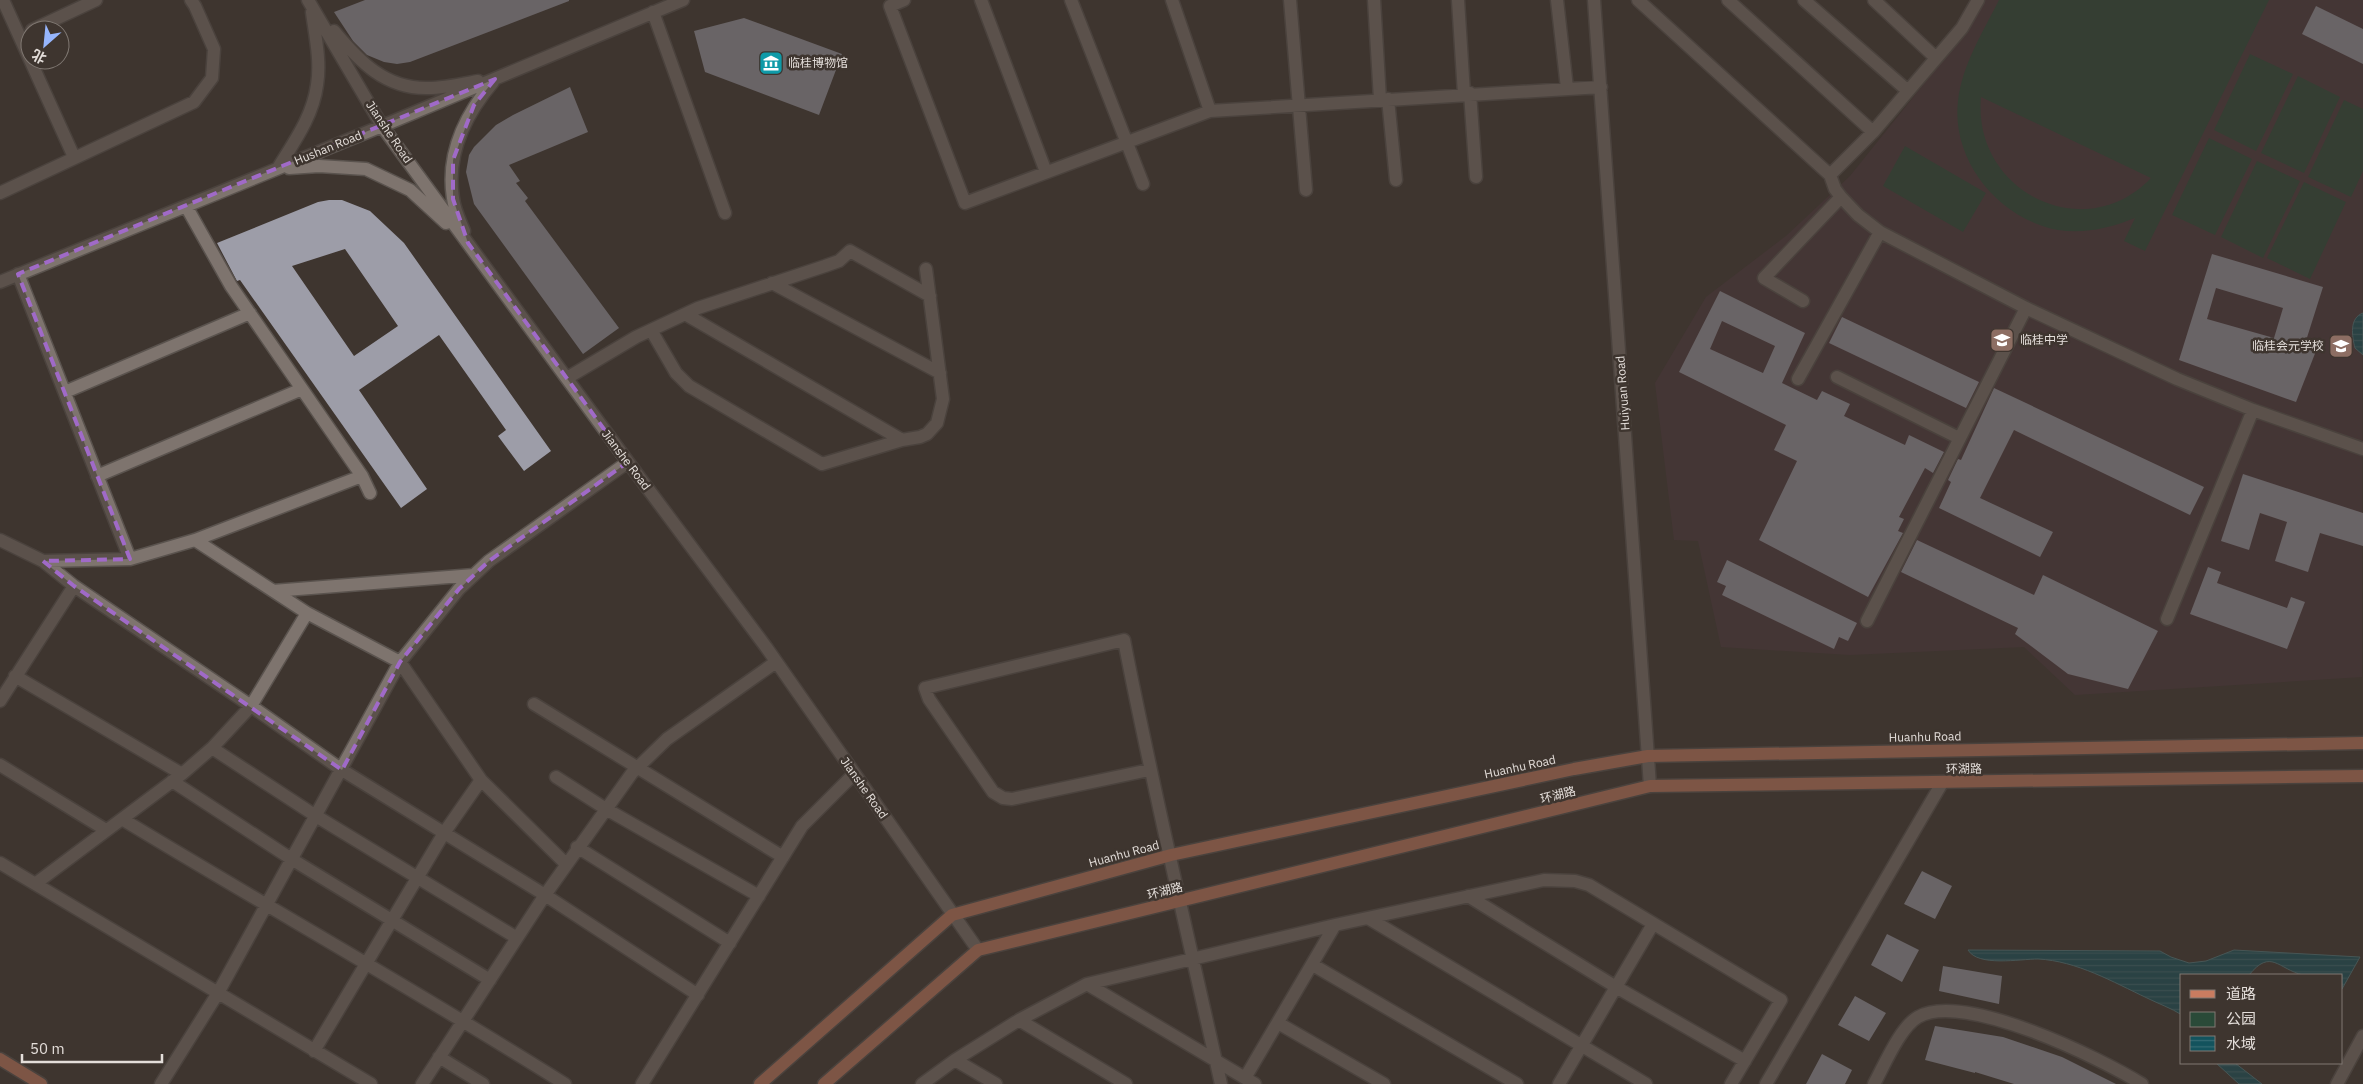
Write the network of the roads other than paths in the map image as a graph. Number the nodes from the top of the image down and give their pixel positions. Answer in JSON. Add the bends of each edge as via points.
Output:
{"nodes":[{"id":1,"x":3,"y":0,"type":"edge"},
{"id":2,"x":96,"y":0,"type":"edge"},
{"id":3,"x":191,"y":0,"type":"edge"},
{"id":4,"x":904,"y":0,"type":"edge"},
{"id":5,"x":981,"y":0,"type":"edge"},
{"id":6,"x":1072,"y":0,"type":"edge"},
{"id":7,"x":1172,"y":0,"type":"edge"},
{"id":8,"x":1290,"y":0,"type":"edge"},
{"id":9,"x":1374,"y":0,"type":"edge"},
{"id":10,"x":1458,"y":0,"type":"edge"},
{"id":11,"x":1557,"y":0,"type":"edge"},
{"id":12,"x":1594,"y":0,"type":"edge"},
{"id":13,"x":1638,"y":0,"type":"edge"},
{"id":14,"x":1728,"y":0,"type":"edge"},
{"id":15,"x":1804,"y":0,"type":"edge"},
{"id":16,"x":1874,"y":0,"type":"edge"},
{"id":17,"x":1978,"y":0,"type":"edge"},
{"id":18,"x":314,"y":1,"type":"edge"},
{"id":19,"x":678,"y":1,"type":"edge"},
{"id":20,"x":653,"y":12,"type":"junction"},
{"id":21,"x":53,"y":20,"type":"edge"},
{"id":22,"x":20,"y":23,"type":"edge"},
{"id":23,"x":1936,"y":58,"type":"junction"},
{"id":24,"x":41,"y":70,"type":"edge"},
{"id":25,"x":495,"y":79,"type":"junction"},
{"id":26,"x":1601,"y":86,"type":"junction"},
{"id":27,"x":1567,"y":88,"type":"junction"},
{"id":28,"x":1908,"y":91,"type":"junction"},
{"id":29,"x":1467,"y":93,"type":"junction"},
{"id":30,"x":1384,"y":99,"type":"junction"},
{"id":31,"x":1300,"y":105,"type":"junction"},
{"id":32,"x":1210,"y":111,"type":"junction"},
{"id":33,"x":382,"y":126,"type":"junction"},
{"id":34,"x":1873,"y":132,"type":"junction"},
{"id":35,"x":1127,"y":142,"type":"junction"},
{"id":36,"x":74,"y":156,"type":"junction"},
{"id":37,"x":278,"y":168,"type":"junction"},
{"id":38,"x":1046,"y":172,"type":"junction"},
{"id":39,"x":1830,"y":175,"type":"junction"},
{"id":40,"x":1476,"y":177,"type":"dead end"},
{"id":41,"x":1396,"y":180,"type":"dead end"},
{"id":42,"x":1143,"y":184,"type":"dead end"},
{"id":43,"x":1306,"y":190,"type":"dead end"},
{"id":44,"x":0,"y":193,"type":"edge"},
{"id":45,"x":1841,"y":197,"type":"junction"},
{"id":46,"x":186,"y":206,"type":"junction"},
{"id":47,"x":725,"y":213,"type":"dead end"},
{"id":48,"x":1880,"y":232,"type":"junction"},
{"id":49,"x":468,"y":243,"type":"junction"},
{"id":50,"x":926,"y":269,"type":"dead end"},
{"id":51,"x":18,"y":274,"type":"junction"},
{"id":52,"x":0,"y":282,"type":"edge"},
{"id":53,"x":772,"y":283,"type":"junction"},
{"id":54,"x":930,"y":296,"type":"junction"},
{"id":55,"x":1803,"y":301,"type":"dead end"},
{"id":56,"x":2026,"y":308,"type":"junction"},
{"id":57,"x":250,"y":313,"type":"junction"},
{"id":58,"x":685,"y":314,"type":"junction"},
{"id":59,"x":651,"y":330,"type":"junction"},
{"id":60,"x":940,"y":373,"type":"junction"},
{"id":61,"x":1837,"y":377,"type":"dead end"},
{"id":62,"x":566,"y":378,"type":"junction"},
{"id":63,"x":1798,"y":379,"type":"dead end"},
{"id":64,"x":302,"y":389,"type":"junction"},
{"id":65,"x":64,"y":392,"type":"junction"},
{"id":66,"x":2253,"y":410,"type":"junction"},
{"id":67,"x":1959,"y":438,"type":"junction"},
{"id":68,"x":902,"y":440,"type":"junction"},
{"id":69,"x":2363,"y":449,"type":"edge"},
{"id":70,"x":628,"y":462,"type":"junction"},
{"id":71,"x":97,"y":476,"type":"junction"},
{"id":72,"x":362,"y":476,"type":"junction"},
{"id":73,"x":370,"y":493,"type":"dead end"},
{"id":74,"x":0,"y":540,"type":"edge"},
{"id":75,"x":195,"y":540,"type":"junction"},
{"id":76,"x":130,"y":558,"type":"junction"},
{"id":77,"x":42,"y":561,"type":"junction"},
{"id":78,"x":474,"y":575,"type":"junction"},
{"id":79,"x":74,"y":586,"type":"junction"},
{"id":80,"x":273,"y":591,"type":"junction"},
{"id":81,"x":307,"y":613,"type":"junction"},
{"id":82,"x":2168,"y":619,"type":"dead end"},
{"id":83,"x":1867,"y":621,"type":"dead end"},
{"id":84,"x":400,"y":662,"type":"junction"},
{"id":85,"x":776,"y":662,"type":"junction"},
{"id":86,"x":15,"y":676,"type":"junction"},
{"id":87,"x":0,"y":701,"type":"edge"},
{"id":88,"x":534,"y":704,"type":"dead end"},
{"id":89,"x":251,"y":706,"type":"junction"},
{"id":90,"x":2363,"y":744,"type":"edge"},
{"id":91,"x":212,"y":748,"type":"junction"},
{"id":92,"x":1648,"y":756,"type":"junction"},
{"id":93,"x":0,"y":765,"type":"edge"},
{"id":94,"x":637,"y":768,"type":"junction"},
{"id":95,"x":342,"y":770,"type":"junction"},
{"id":96,"x":1150,"y":770,"type":"junction"},
{"id":97,"x":854,"y":774,"type":"junction"},
{"id":98,"x":2363,"y":776,"type":"edge"},
{"id":99,"x":177,"y":777,"type":"junction"},
{"id":100,"x":556,"y":777,"type":"dead end"},
{"id":101,"x":481,"y":780,"type":"junction"},
{"id":102,"x":1942,"y":783,"type":"junction"},
{"id":103,"x":1650,"y":786,"type":"junction"},
{"id":104,"x":606,"y":809,"type":"junction"},
{"id":105,"x":316,"y":816,"type":"junction"},
{"id":106,"x":122,"y":819,"type":"junction"},
{"id":107,"x":106,"y":830,"type":"junction"},
{"id":108,"x":444,"y":833,"type":"junction"},
{"id":109,"x":577,"y":847,"type":"junction"},
{"id":110,"x":1171,"y":855,"type":"junction"},
{"id":111,"x":784,"y":856,"type":"junction"},
{"id":112,"x":292,"y":860,"type":"junction"},
{"id":113,"x":0,"y":863,"type":"edge"},
{"id":114,"x":566,"y":864,"type":"junction"},
{"id":115,"x":417,"y":878,"type":"junction"},
{"id":116,"x":35,"y":884,"type":"junction"},
{"id":117,"x":545,"y":895,"type":"junction"},
{"id":118,"x":759,"y":896,"type":"junction"},
{"id":119,"x":1468,"y":896,"type":"junction"},
{"id":120,"x":1181,"y":901,"type":"junction"},
{"id":121,"x":266,"y":907,"type":"junction"},
{"id":122,"x":952,"y":915,"type":"junction"},
{"id":123,"x":1368,"y":918,"type":"junction"},
{"id":124,"x":392,"y":922,"type":"junction"},
{"id":125,"x":1653,"y":924,"type":"junction"},
{"id":126,"x":1335,"y":925,"type":"junction"},
{"id":127,"x":517,"y":938,"type":"junction"},
{"id":128,"x":730,"y":943,"type":"junction"},
{"id":129,"x":978,"y":950,"type":"junction"},
{"id":130,"x":1194,"y":960,"type":"junction"},
{"id":131,"x":366,"y":962,"type":"junction"},
{"id":132,"x":1313,"y":965,"type":"junction"},
{"id":133,"x":490,"y":980,"type":"junction"},
{"id":134,"x":1087,"y":984,"type":"junction"},
{"id":135,"x":1616,"y":987,"type":"junction"},
{"id":136,"x":218,"y":993,"type":"junction"},
{"id":137,"x":698,"y":995,"type":"junction"},
{"id":138,"x":464,"y":1020,"type":"junction"},
{"id":139,"x":1019,"y":1020,"type":"junction"},
{"id":140,"x":1278,"y":1023,"type":"junction"},
{"id":141,"x":2363,"y":1036,"type":"edge"},
{"id":142,"x":1581,"y":1046,"type":"junction"},
{"id":143,"x":314,"y":1051,"type":"junction"},
{"id":144,"x":439,"y":1058,"type":"junction"},
{"id":145,"x":0,"y":1059,"type":"edge"},
{"id":146,"x":955,"y":1060,"type":"junction"},
{"id":147,"x":1216,"y":1061,"type":"junction"},
{"id":148,"x":1744,"y":1061,"type":"junction"},
{"id":149,"x":1250,"y":1081,"type":"edge"},
{"id":150,"x":41,"y":1084,"type":"edge"},
{"id":151,"x":161,"y":1084,"type":"edge"},
{"id":152,"x":371,"y":1084,"type":"edge"},
{"id":153,"x":422,"y":1084,"type":"edge"},
{"id":154,"x":483,"y":1084,"type":"edge"},
{"id":155,"x":565,"y":1084,"type":"edge"},
{"id":156,"x":642,"y":1084,"type":"edge"},
{"id":157,"x":760,"y":1084,"type":"edge"},
{"id":158,"x":824,"y":1084,"type":"edge"},
{"id":159,"x":922,"y":1084,"type":"edge"},
{"id":160,"x":996,"y":1084,"type":"edge"},
{"id":161,"x":1126,"y":1084,"type":"edge"},
{"id":162,"x":1221,"y":1084,"type":"edge"},
{"id":163,"x":1384,"y":1084,"type":"edge"},
{"id":164,"x":1517,"y":1084,"type":"edge"},
{"id":165,"x":1559,"y":1084,"type":"edge"},
{"id":166,"x":1646,"y":1084,"type":"edge"},
{"id":167,"x":1731,"y":1084,"type":"edge"},
{"id":168,"x":1766,"y":1084,"type":"edge"},
{"id":169,"x":1874,"y":1084,"type":"edge"},
{"id":170,"x":2142,"y":1084,"type":"edge"},
{"id":171,"x":2337,"y":1084,"type":"edge"}],
"edges":[{"from":1,"to":22,"type":"street"},
{"from":2,"to":21,"type":"street"},
{"from":3,"to":36,"type":"street","via":[[214,49],[212,78],[194,102]]},
{"from":4,"to":38,"type":"street","via":[[890,6],[966,203]]},
{"from":5,"to":38,"type":"street"},
{"from":6,"to":35,"type":"street"},
{"from":7,"to":32,"type":"street"},
{"from":8,"to":31,"type":"street"},
{"from":9,"to":30,"type":"street"},
{"from":10,"to":29,"type":"street"},
{"from":11,"to":27,"type":"street"},
{"from":12,"to":26,"type":"street","name":"Huiyuan Road"},
{"from":13,"to":39,"type":"street"},
{"from":14,"to":34,"type":"street"},
{"from":15,"to":28,"type":"street"},
{"from":16,"to":23,"type":"street"},
{"from":17,"to":23,"type":"street","via":[[1962,28]]},
{"from":18,"to":25,"type":"street","via":[[358,59],[388,81],[427,88]]},
{"from":18,"to":33,"type":"street","name":"Jianshe Road"},
{"from":18,"to":37,"type":"street","via":[[318,84],[299,134]]},
{"from":19,"to":20,"type":"street","name":"Hushan Road"},
{"from":20,"to":25,"type":"street","name":"Hushan Road"},
{"from":20,"to":47,"type":"street"},
{"from":23,"to":28,"type":"street"},
{"from":24,"to":36,"type":"street"},
{"from":25,"to":33,"type":"street","name":"Hushan Road"},
{"from":25,"to":49,"type":"street","via":[[474,104],[461,130],[453,160],[453,198]]},
{"from":26,"to":27,"type":"street"},
{"from":26,"to":92,"type":"street","name":"Huiyuan Road"},
{"from":27,"to":29,"type":"street"},
{"from":28,"to":34,"type":"street"},
{"from":29,"to":30,"type":"street"},
{"from":29,"to":40,"type":"street"},
{"from":30,"to":31,"type":"street"},
{"from":30,"to":41,"type":"street"},
{"from":31,"to":32,"type":"street"},
{"from":31,"to":43,"type":"street"},
{"from":32,"to":35,"type":"street"},
{"from":33,"to":37,"type":"street","name":"Hushan Road"},
{"from":33,"to":49,"type":"street","name":"Jianshe Road"},
{"from":34,"to":39,"type":"street"},
{"from":35,"to":38,"type":"street"},
{"from":35,"to":42,"type":"street"},
{"from":36,"to":44,"type":"street"},
{"from":37,"to":46,"type":"street","name":"Hushan Road"},
{"from":37,"to":49,"type":"street","via":[[366,169],[410,190]]},
{"from":39,"to":45,"type":"street"},
{"from":45,"to":48,"type":"street"},
{"from":45,"to":55,"type":"street","via":[[1764,278]]},
{"from":46,"to":51,"type":"street","name":"Hushan Road"},
{"from":46,"to":57,"type":"street"},
{"from":48,"to":56,"type":"street"},
{"from":48,"to":63,"type":"street"},
{"from":49,"to":62,"type":"street","name":"Jianshe Road"},
{"from":50,"to":54,"type":"street"},
{"from":51,"to":52,"type":"street","name":"Hushan Road"},
{"from":51,"to":65,"type":"street"},
{"from":53,"to":54,"type":"street","via":[[838,261],[850,251]]},
{"from":53,"to":58,"type":"street"},
{"from":53,"to":60,"type":"street"},
{"from":54,"to":60,"type":"street"},
{"from":56,"to":66,"type":"street","via":[[2177,379]]},
{"from":56,"to":67,"type":"street"},
{"from":57,"to":64,"type":"street"},
{"from":57,"to":65,"type":"street"},
{"from":58,"to":59,"type":"street"},
{"from":58,"to":68,"type":"street"},
{"from":59,"to":62,"type":"street"},
{"from":59,"to":68,"type":"street","via":[[676,373],[689,386],[822,464]]},
{"from":60,"to":68,"type":"street","via":[[943,399],[937,423],[927,434]]},
{"from":61,"to":67,"type":"street"},
{"from":62,"to":70,"type":"street","name":"Jianshe Road"},
{"from":64,"to":71,"type":"street"},
{"from":64,"to":72,"type":"street"},
{"from":65,"to":71,"type":"street"},
{"from":66,"to":69,"type":"street"},
{"from":66,"to":82,"type":"street"},
{"from":67,"to":83,"type":"street"},
{"from":70,"to":78,"type":"street"},
{"from":70,"to":85,"type":"street","name":"Jianshe Road"},
{"from":71,"to":76,"type":"street"},
{"from":72,"to":73,"type":"street"},
{"from":72,"to":75,"type":"street"},
{"from":74,"to":77,"type":"street"},
{"from":75,"to":76,"type":"street"},
{"from":75,"to":80,"type":"street"},
{"from":76,"to":77,"type":"street"},
{"from":77,"to":79,"type":"street"},
{"from":78,"to":80,"type":"street"},
{"from":78,"to":84,"type":"street"},
{"from":79,"to":86,"type":"street"},
{"from":79,"to":89,"type":"street"},
{"from":80,"to":81,"type":"street"},
{"from":81,"to":84,"type":"street"},
{"from":81,"to":89,"type":"street"},
{"from":84,"to":95,"type":"street"},
{"from":84,"to":101,"type":"street"},
{"from":85,"to":94,"type":"street","via":[[667,739]]},
{"from":85,"to":97,"type":"street","name":"Jianshe Road"},
{"from":86,"to":87,"type":"street"},
{"from":86,"to":99,"type":"street"},
{"from":88,"to":94,"type":"street"},
{"from":89,"to":91,"type":"street"},
{"from":89,"to":95,"type":"street"},
{"from":90,"to":92,"type":"main road","name":"Huanhu Road"},
{"from":91,"to":99,"type":"street"},
{"from":91,"to":105,"type":"street"},
{"from":92,"to":103,"type":"street","name":"Huiyuan Road"},
{"from":92,"to":110,"type":"main road","name":"Huanhu Road"},
{"from":93,"to":107,"type":"street"},
{"from":94,"to":104,"type":"street"},
{"from":94,"to":111,"type":"street"},
{"from":95,"to":105,"type":"street"},
{"from":95,"to":108,"type":"street"},
{"from":96,"to":96,"type":"street","via":[[1012,799],[1003,798],[993,792],[929,699],[925,688],[1124,640]]},
{"from":96,"to":110,"type":"street"},
{"from":97,"to":111,"type":"street","via":[[802,826]]},
{"from":97,"to":122,"type":"street","name":"Jianshe Road"},
{"from":98,"to":102,"type":"main road","name":"环湖路"},
{"from":99,"to":106,"type":"street"},
{"from":99,"to":112,"type":"street"},
{"from":100,"to":104,"type":"street"},
{"from":101,"to":108,"type":"street"},
{"from":101,"to":114,"type":"street"},
{"from":102,"to":103,"type":"main road","name":"环湖路"},
{"from":102,"to":168,"type":"street"},
{"from":103,"to":120,"type":"main road","name":"环湖路"},
{"from":104,"to":109,"type":"street"},
{"from":104,"to":118,"type":"street"},
{"from":105,"to":112,"type":"street"},
{"from":105,"to":115,"type":"street"},
{"from":106,"to":107,"type":"street"},
{"from":106,"to":121,"type":"street"},
{"from":107,"to":116,"type":"street"},
{"from":108,"to":115,"type":"street"},
{"from":108,"to":117,"type":"street"},
{"from":109,"to":114,"type":"street"},
{"from":109,"to":128,"type":"street"},
{"from":110,"to":120,"type":"street"},
{"from":110,"to":122,"type":"main road","name":"Huanhu Road"},
{"from":111,"to":118,"type":"street"},
{"from":112,"to":121,"type":"street"},
{"from":112,"to":124,"type":"street"},
{"from":113,"to":116,"type":"street"},
{"from":114,"to":117,"type":"street"},
{"from":115,"to":124,"type":"street"},
{"from":115,"to":127,"type":"street"},
{"from":116,"to":136,"type":"street"},
{"from":117,"to":127,"type":"street"},
{"from":117,"to":137,"type":"street"},
{"from":118,"to":128,"type":"street"},
{"from":119,"to":123,"type":"street"},
{"from":119,"to":125,"type":"street","via":[[1544,880],[1575,880],[1589,885]]},
{"from":119,"to":135,"type":"street"},
{"from":120,"to":129,"type":"main road","name":"环湖路"},
{"from":120,"to":130,"type":"street"},
{"from":121,"to":131,"type":"street"},
{"from":121,"to":136,"type":"street"},
{"from":122,"to":129,"type":"street","name":"Jianshe Road"},
{"from":122,"to":157,"type":"main road","name":"Huanhu Road"},
{"from":123,"to":126,"type":"street"},
{"from":123,"to":142,"type":"street"},
{"from":124,"to":131,"type":"street"},
{"from":124,"to":133,"type":"street"},
{"from":125,"to":135,"type":"street"},
{"from":125,"to":148,"type":"street","via":[[1781,1000]]},
{"from":126,"to":130,"type":"street"},
{"from":126,"to":132,"type":"street"},
{"from":127,"to":133,"type":"street"},
{"from":128,"to":137,"type":"street"},
{"from":129,"to":158,"type":"main road","name":"环湖路"},
{"from":130,"to":134,"type":"street"},
{"from":130,"to":147,"type":"street"},
{"from":131,"to":138,"type":"street"},
{"from":131,"to":143,"type":"street"},
{"from":132,"to":140,"type":"street"},
{"from":132,"to":164,"type":"street"},
{"from":133,"to":138,"type":"street"},
{"from":134,"to":139,"type":"street"},
{"from":134,"to":147,"type":"street"},
{"from":135,"to":142,"type":"street"},
{"from":135,"to":148,"type":"street"},
{"from":136,"to":143,"type":"street"},
{"from":136,"to":151,"type":"street"},
{"from":137,"to":156,"type":"street"},
{"from":138,"to":144,"type":"street"},
{"from":138,"to":155,"type":"street"},
{"from":139,"to":146,"type":"street"},
{"from":139,"to":161,"type":"street"},
{"from":140,"to":149,"type":"street"},
{"from":140,"to":163,"type":"street"},
{"from":141,"to":171,"type":"street"},
{"from":142,"to":165,"type":"street"},
{"from":142,"to":166,"type":"street"},
{"from":143,"to":152,"type":"street"},
{"from":144,"to":153,"type":"street"},
{"from":144,"to":154,"type":"street"},
{"from":145,"to":150,"type":"main road"},
{"from":146,"to":159,"type":"street"},
{"from":146,"to":160,"type":"street"},
{"from":147,"to":149,"type":"street"},
{"from":147,"to":162,"type":"street"},
{"from":148,"to":167,"type":"street"},
{"from":169,"to":170,"type":"street","via":[[1911,1023],[1923,1015],[1942,1011],[1974,1014],[2015,1026],[2084,1053]]}]}
